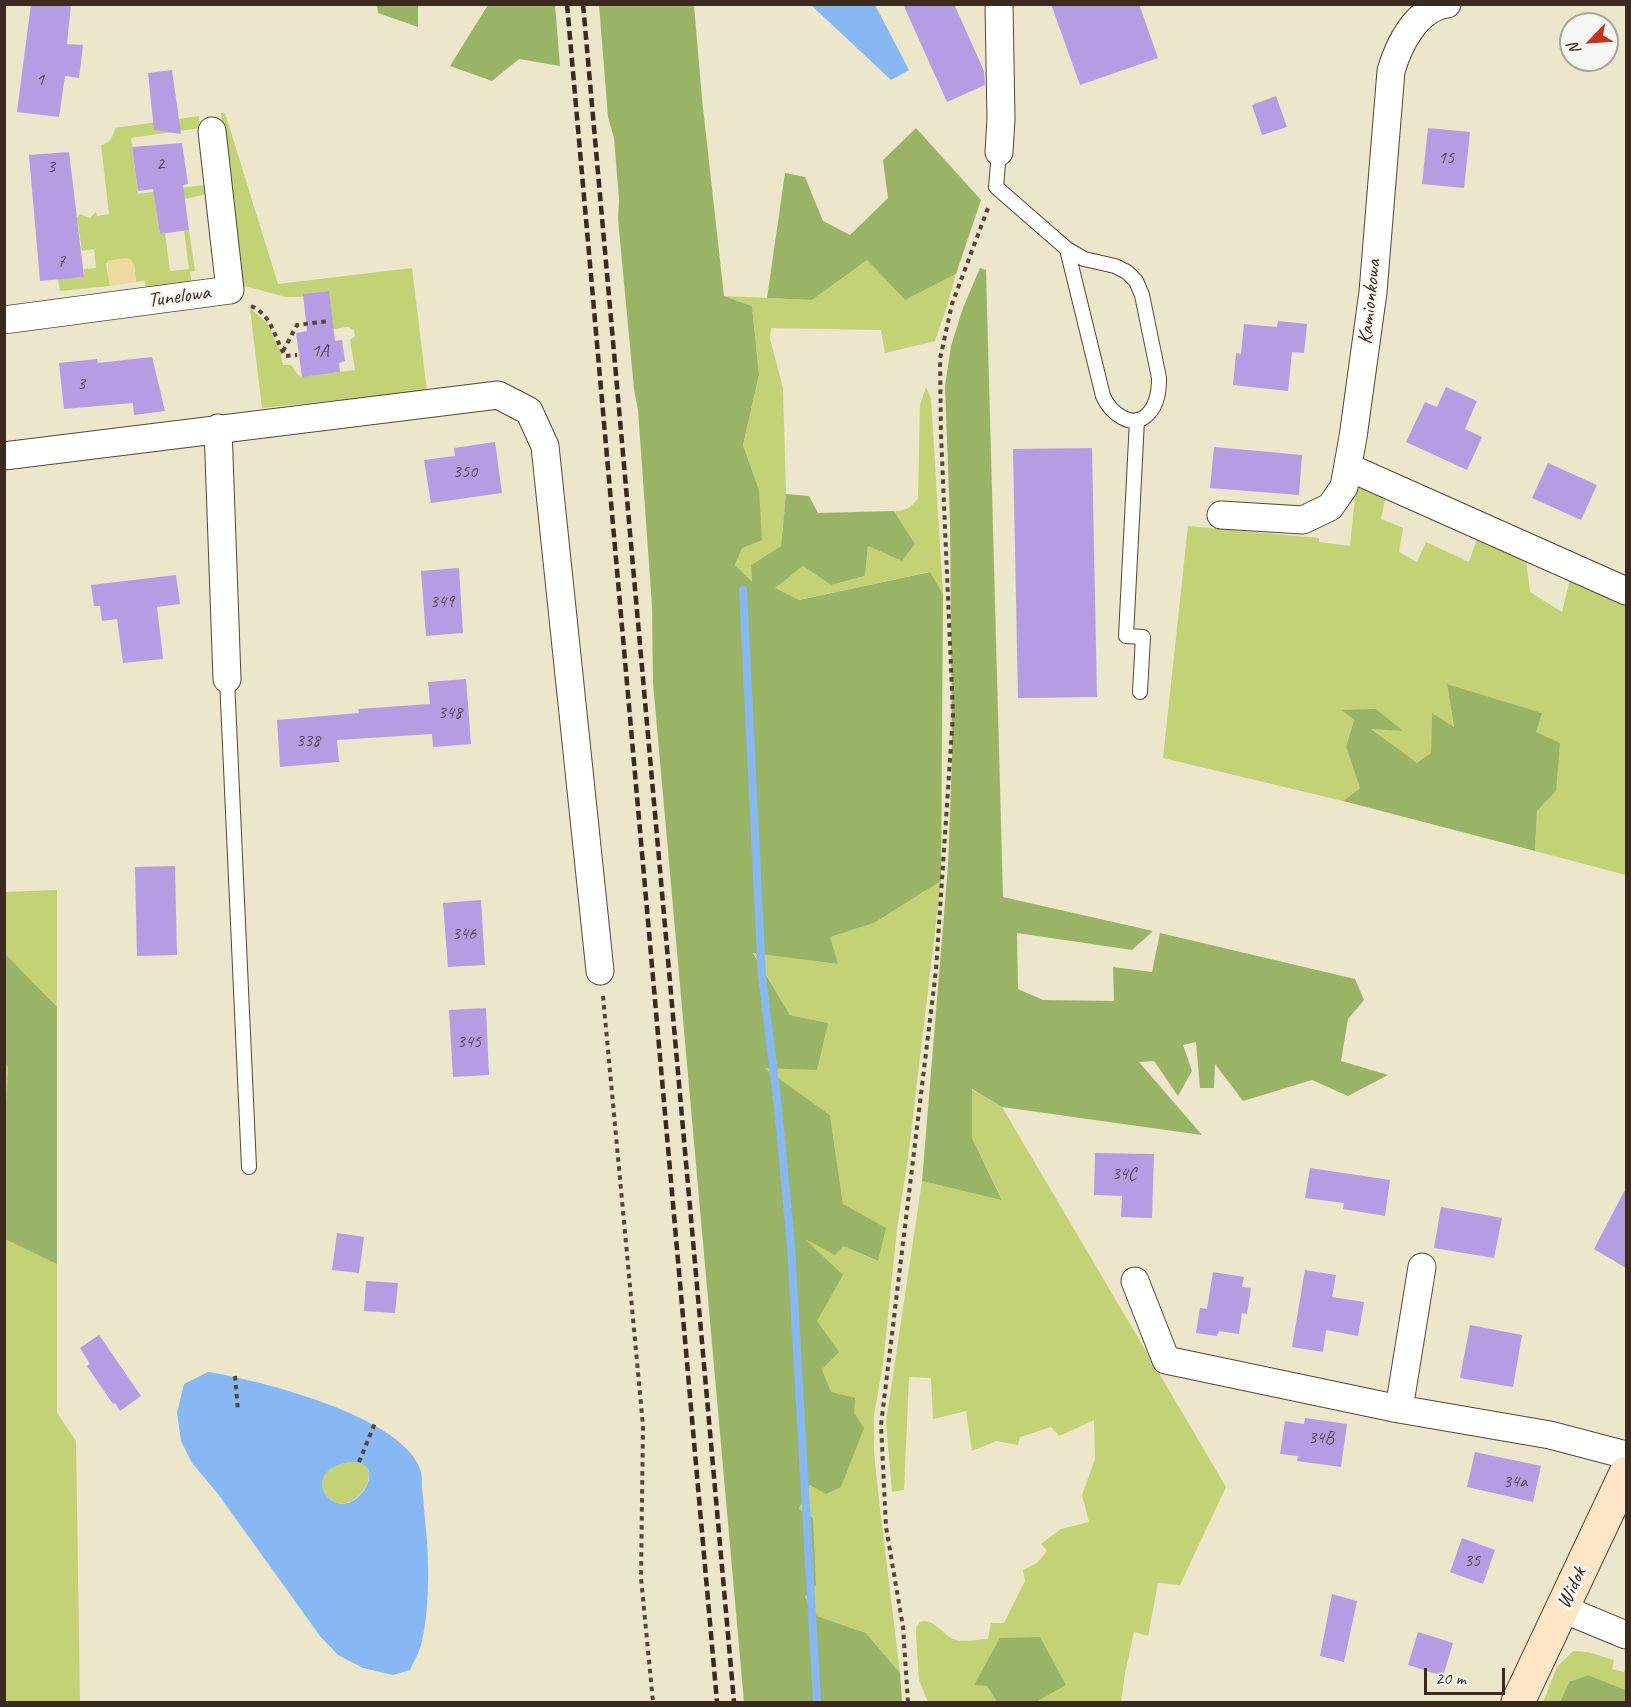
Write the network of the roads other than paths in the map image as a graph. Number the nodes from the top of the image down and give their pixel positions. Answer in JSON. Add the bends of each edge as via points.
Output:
{"nodes":[{"id":1,"x":999,"y":4,"type":"edge"},
{"id":2,"x":1447,"y":4,"type":"edge"},
{"id":3,"x":212,"y":131,"type":"dead end"},
{"id":4,"x":999,"y":152,"type":"joint"},
{"id":5,"x":1067,"y":249,"type":"junction"},
{"id":6,"x":4,"y":320,"type":"edge"},
{"id":7,"x":1137,"y":420,"type":"junction"},
{"id":8,"x":218,"y":428,"type":"junction"},
{"id":9,"x":4,"y":456,"type":"edge"},
{"id":10,"x":1348,"y":467,"type":"junction"},
{"id":11,"x":1221,"y":515,"type":"dead end"},
{"id":12,"x":1626,"y":591,"type":"edge"},
{"id":13,"x":227,"y":679,"type":"joint"},
{"id":14,"x":1140,"y":692,"type":"dead end"},
{"id":15,"x":600,"y":971,"type":"road end"},
{"id":16,"x":249,"y":1167,"type":"dead end"},
{"id":17,"x":1422,"y":1267,"type":"dead end"},
{"id":18,"x":1135,"y":1281,"type":"dead end"},
{"id":19,"x":1399,"y":1409,"type":"junction"},
{"id":20,"x":1626,"y":1455,"type":"edge"},
{"id":21,"x":1626,"y":1473,"type":"edge"},
{"id":22,"x":1563,"y":1608,"type":"junction"},
{"id":23,"x":1626,"y":1635,"type":"edge"},
{"id":24,"x":1518,"y":1702,"type":"edge"}],
"edges":[{"from":1,"to":4,"type":"street"},
{"from":2,"to":10,"type":"street","name":"Kamionkowa","via":[[1429,12],[1408,32],[1392,71],[1373,292]]},
{"from":3,"to":6,"type":"street","name":"Tunelowa","via":[[230,290]]},
{"from":4,"to":5,"type":"lane","via":[[996,187]]},
{"from":5,"to":7,"type":"lane","via":[[1103,396],[1115,415]]},
{"from":5,"to":7,"type":"lane","via":[[1084,259],[1127,272],[1142,295],[1159,385],[1155,404],[1148,415]]},
{"from":7,"to":14,"type":"lane","via":[[1126,636],[1143,637]]},
{"from":8,"to":9,"type":"street"},
{"from":8,"to":13,"type":"street"},
{"from":8,"to":15,"type":"street","via":[[498,394],[529,411],[545,446]]},
{"from":10,"to":11,"type":"street","name":"Kamionkowa","via":[[1344,487],[1330,507],[1303,520]]},
{"from":10,"to":12,"type":"street"},
{"from":13,"to":16,"type":"lane"},
{"from":17,"to":19,"type":"street"},
{"from":18,"to":19,"type":"street","via":[[1166,1360]]},
{"from":19,"to":20,"type":"street","via":[[1550,1435]]},
{"from":21,"to":22,"type":"main road","name":"Widok"},
{"from":22,"to":23,"type":"street"},
{"from":22,"to":24,"type":"main road","name":"Widok"}]}
